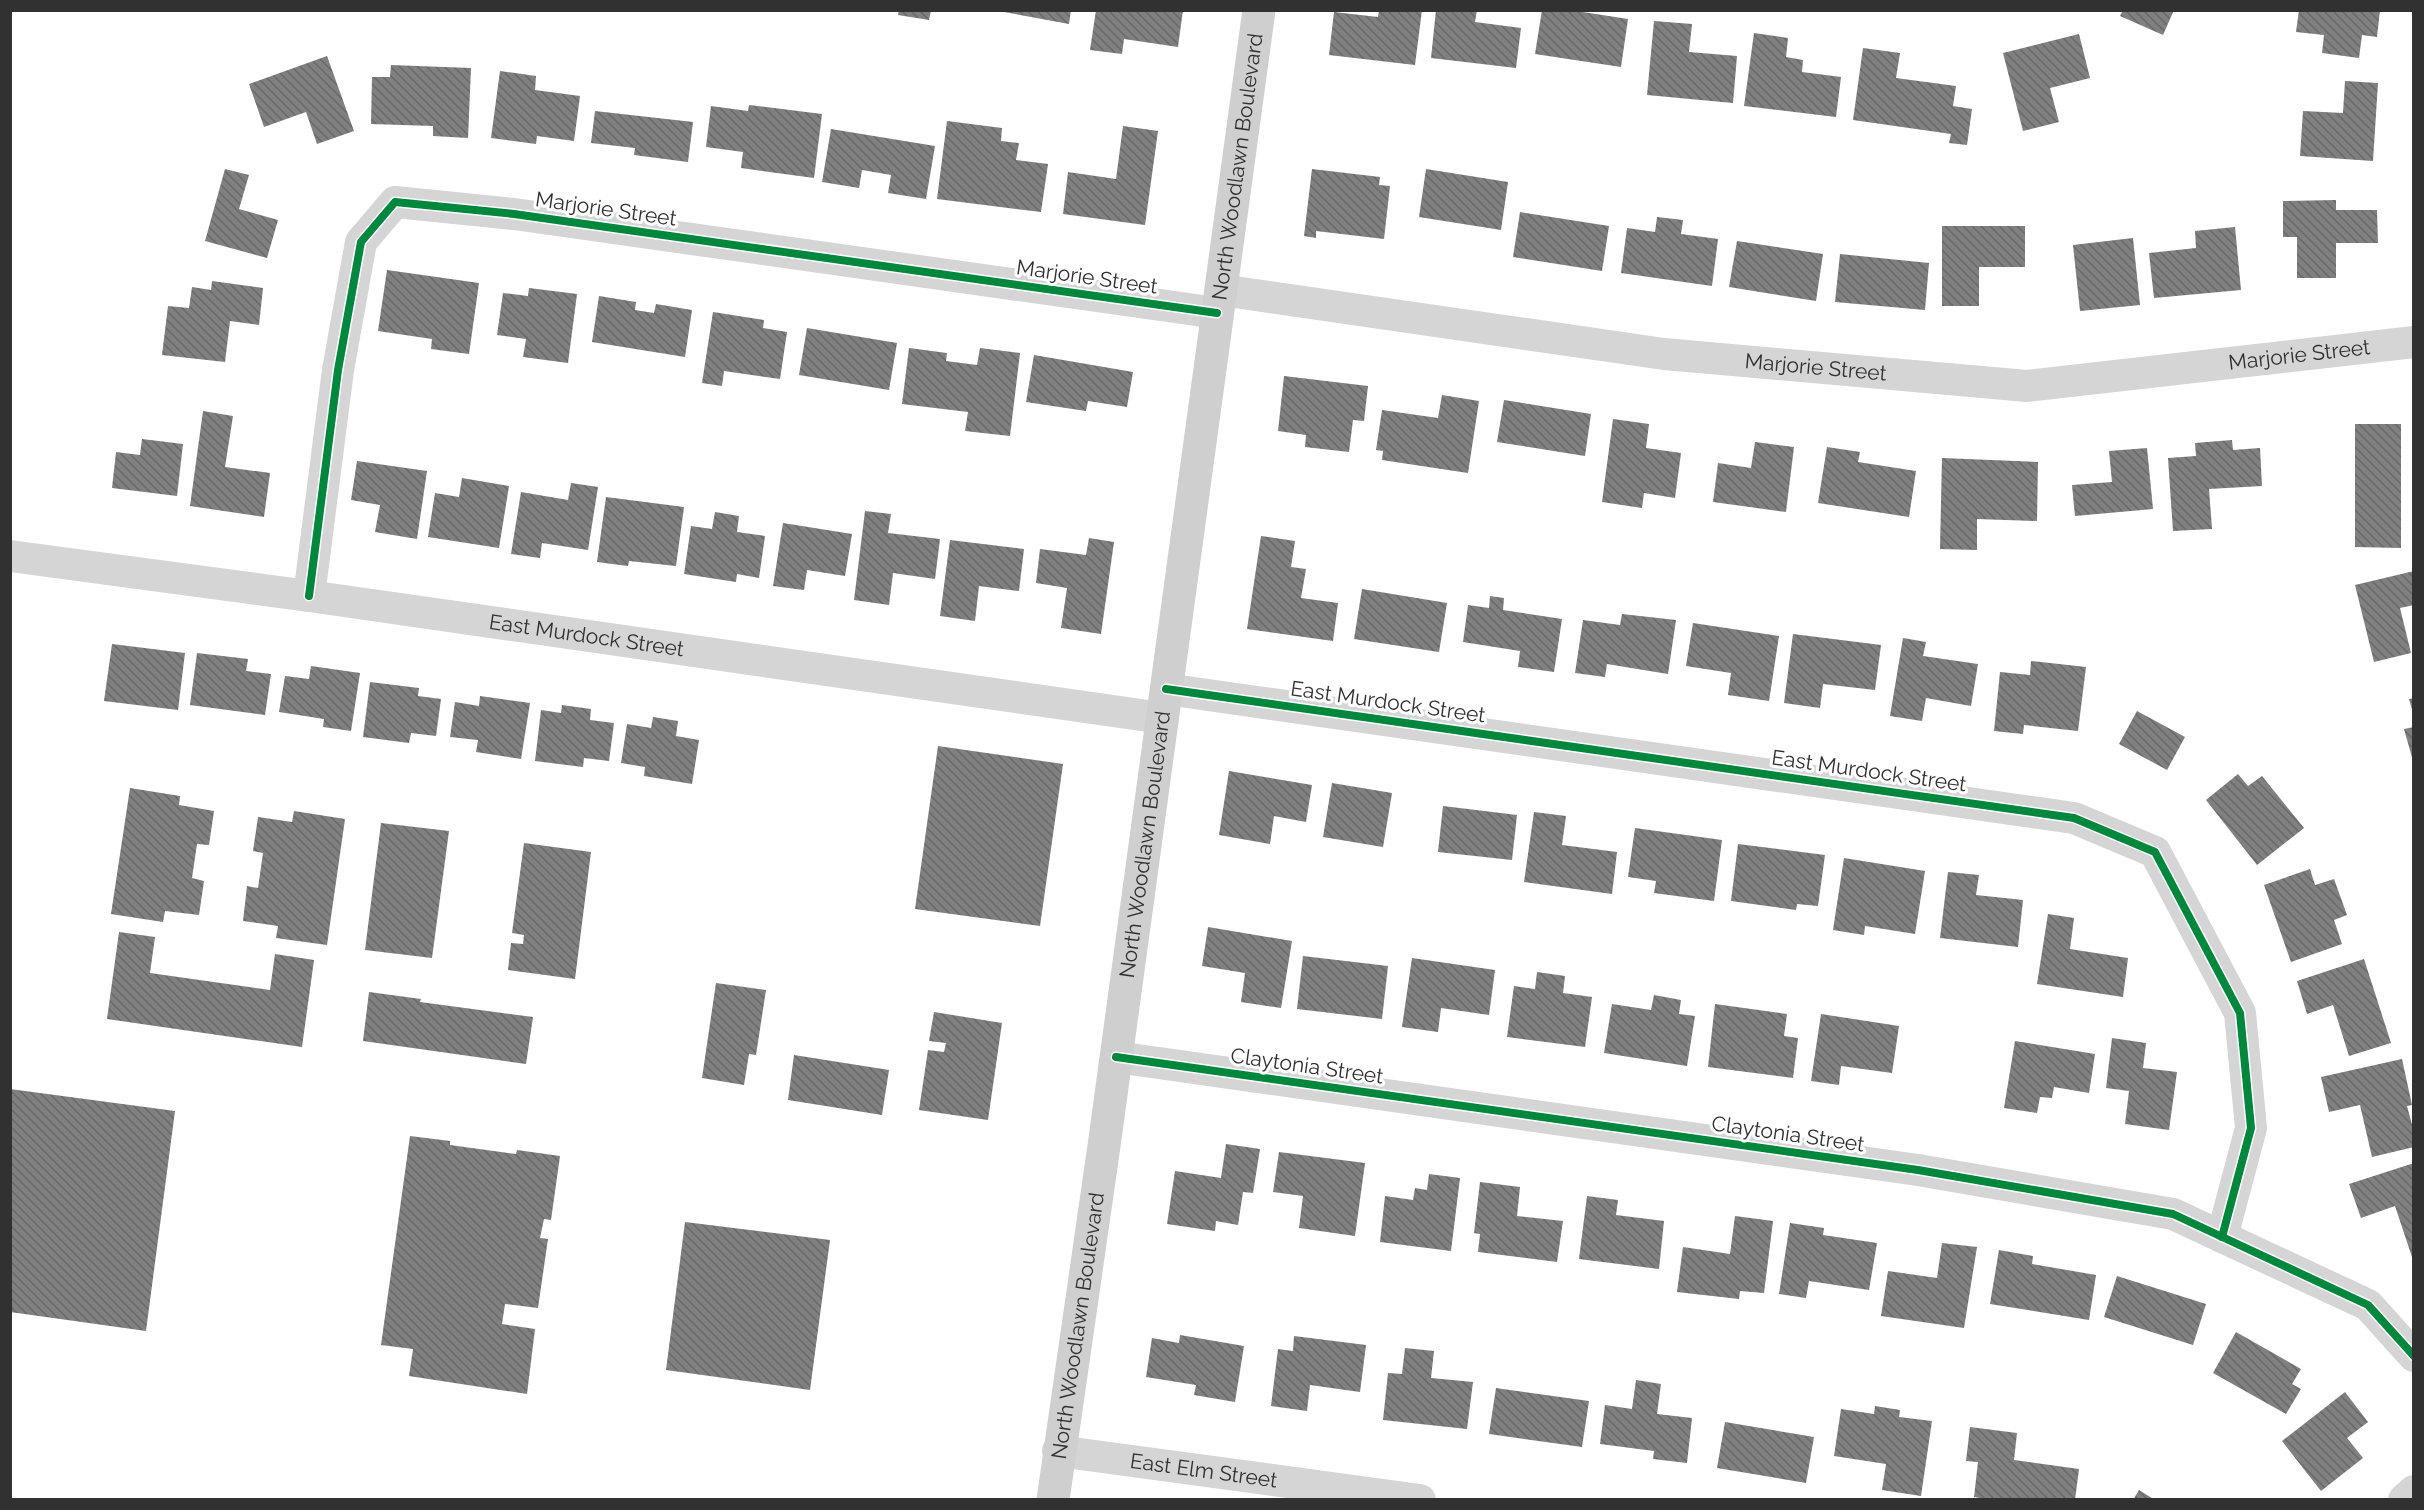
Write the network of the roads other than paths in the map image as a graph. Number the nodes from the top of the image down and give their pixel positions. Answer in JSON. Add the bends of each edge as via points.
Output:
{"nodes":[{"id":1,"x":1260,"y":10,"type":"edge"},
{"id":2,"x":1219,"y":302,"type":"junction"},
{"id":3,"x":2414,"y":342,"type":"edge"},
{"id":4,"x":10,"y":556,"type":"edge"},
{"id":5,"x":309,"y":596,"type":"junction"},
{"id":6,"x":1164,"y":703,"type":"junction"},
{"id":7,"x":1116,"y":1057,"type":"junction"},
{"id":8,"x":2222,"y":1237,"type":"junction"},
{"id":9,"x":2414,"y":1356,"type":"edge"},
{"id":10,"x":1058,"y":1451,"type":"junction"},
{"id":11,"x":2414,"y":1491,"type":"edge"},
{"id":12,"x":1053,"y":1500,"type":"edge"},
{"id":13,"x":1420,"y":1500,"type":"edge"},
{"id":14,"x":2403,"y":1500,"type":"edge"}],
"edges":[{"from":1,"to":2,"type":"main road","name":"North Woodlawn Boulevard"},
{"from":2,"to":3,"type":"street","name":"Marjorie Street","via":[[1664,354],[2027,386]]},
{"from":2,"to":5,"type":"street","name":"Marjorie Street","via":[[394,202],[361,242],[338,370]]},
{"from":2,"to":6,"type":"main road","name":"North Woodlawn Boulevard"},
{"from":4,"to":5,"type":"street","name":"East Murdock Street"},
{"from":5,"to":6,"type":"street","name":"East Murdock Street"},
{"from":6,"to":7,"type":"main road","name":"North Woodlawn Boulevard"},
{"from":6,"to":8,"type":"street","name":"East Murdock Street","via":[[2074,818],[2154,852],[2240,1013],[2251,1128]]},
{"from":7,"to":8,"type":"street","name":"Claytonia Street","via":[[1918,1170],[2173,1215]]},
{"from":7,"to":10,"type":"main road","name":"North Woodlawn Boulevard"},
{"from":8,"to":9,"type":"street","name":"Claytonia Street","via":[[2368,1305]]},
{"from":10,"to":12,"type":"main road","name":"North Woodlawn Boulevard"},
{"from":10,"to":13,"type":"street","name":"East Elm Street"},
{"from":11,"to":14,"type":"street"}]}
